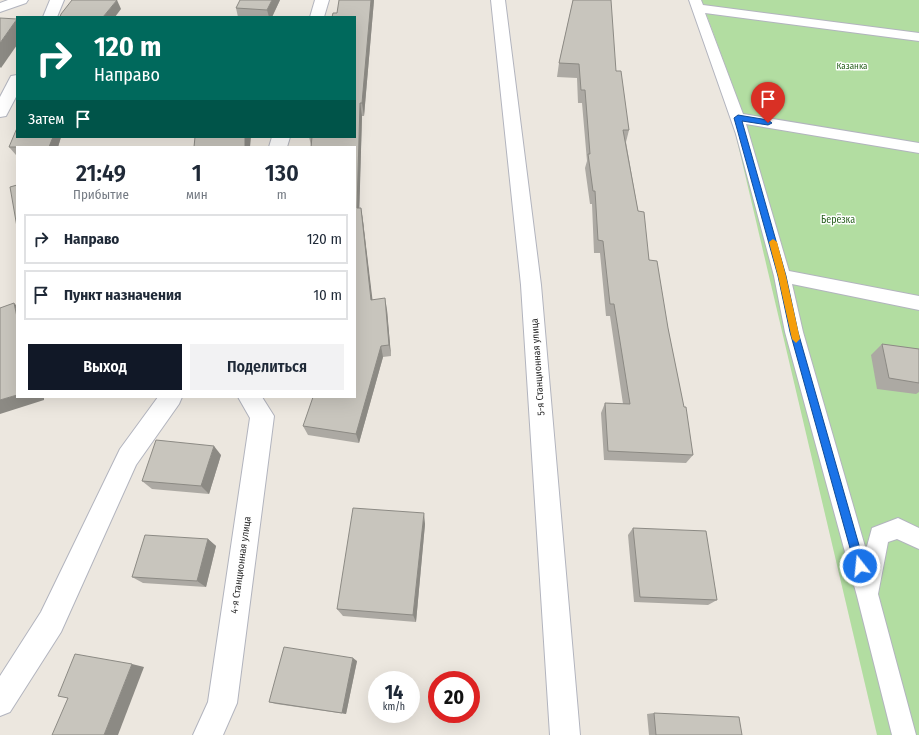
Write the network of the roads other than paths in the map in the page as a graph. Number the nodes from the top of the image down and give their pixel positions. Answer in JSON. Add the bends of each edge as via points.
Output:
{"nodes":[{"id":1,"x":21,"y":0,"type":"edge"},
{"id":2,"x":57,"y":0,"type":"edge"},
{"id":3,"x":322,"y":0,"type":"edge"},
{"id":4,"x":498,"y":0,"type":"edge"},
{"id":5,"x":697,"y":4,"type":"edge"},
{"id":6,"x":0,"y":8,"type":"edge"},
{"id":7,"x":51,"y":16,"type":"edge"},
{"id":8,"x":316,"y":16,"type":"edge"},
{"id":9,"x":919,"y":37,"type":"edge"},
{"id":10,"x":16,"y":82,"type":"edge"},
{"id":11,"x":0,"y":112,"type":"edge"},
{"id":12,"x":738,"y":118,"type":"junction"},
{"id":13,"x":919,"y":148,"type":"edge"},
{"id":14,"x":782,"y":276,"type":"junction"},
{"id":15,"x":919,"y":303,"type":"edge"},
{"id":16,"x":171,"y":398,"type":"edge"},
{"id":17,"x":250,"y":398,"type":"edge"},
{"id":18,"x":919,"y":538,"type":"edge"},
{"id":19,"x":868,"y":596,"type":"junction"},
{"id":20,"x":0,"y":702,"type":"edge"},
{"id":21,"x":208,"y":735,"type":"edge"},
{"id":22,"x":565,"y":735,"type":"edge"},
{"id":23,"x":904,"y":735,"type":"edge"}],
"edges":[{"from":1,"to":6,"type":"street"},
{"from":2,"to":7,"type":"street"},
{"from":3,"to":8,"type":"street"},
{"from":4,"to":22,"type":"street","name":"5-я Станционная улица","via":[[531,285]]},
{"from":5,"to":9,"type":"lane"},
{"from":5,"to":12,"type":"lane"},
{"from":10,"to":11,"type":"street"},
{"from":12,"to":13,"type":"lane"},
{"from":12,"to":14,"type":"lane"},
{"from":14,"to":15,"type":"lane"},
{"from":14,"to":19,"type":"lane","via":[[794,332]]},
{"from":16,"to":20,"type":"street","via":[[128,457],[51,622]]},
{"from":17,"to":21,"type":"street","name":"4-я Станционная улица","via":[[262,416],[222,703]]},
{"from":18,"to":19,"type":"lane","via":[[898,528],[878,535]]},
{"from":19,"to":23,"type":"lane"}]}
